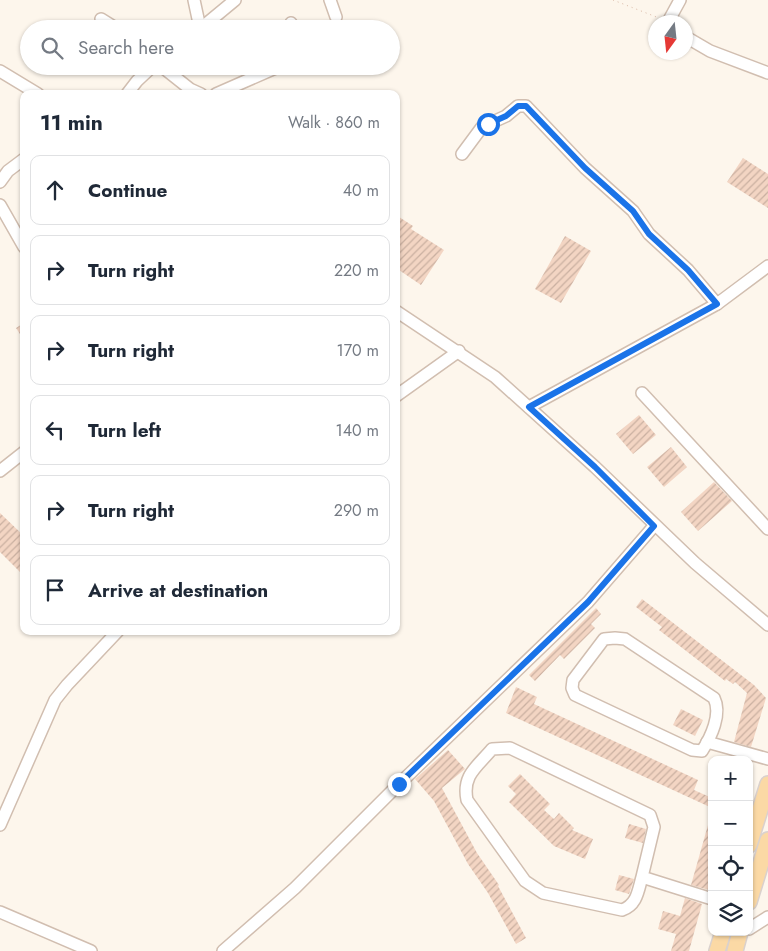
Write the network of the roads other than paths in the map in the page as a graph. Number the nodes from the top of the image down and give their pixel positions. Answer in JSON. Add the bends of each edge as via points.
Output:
{"nodes":[{"id":1,"x":194,"y":0,"type":"edge"},
{"id":2,"x":235,"y":0,"type":"edge"},
{"id":3,"x":330,"y":0,"type":"edge"},
{"id":4,"x":680,"y":0,"type":"edge"},
{"id":5,"x":672,"y":15,"type":"edge"},
{"id":6,"x":336,"y":17,"type":"dead end"},
{"id":7,"x":198,"y":20,"type":"edge"},
{"id":8,"x":210,"y":20,"type":"edge"},
{"id":9,"x":693,"y":41,"type":"edge"},
{"id":10,"x":0,"y":71,"type":"edge"},
{"id":11,"x":768,"y":73,"type":"edge"},
{"id":12,"x":143,"y":75,"type":"edge"},
{"id":13,"x":172,"y":75,"type":"edge"},
{"id":14,"x":259,"y":75,"type":"edge"},
{"id":15,"x":31,"y":90,"type":"edge"},
{"id":16,"x":130,"y":90,"type":"edge"},
{"id":17,"x":192,"y":90,"type":"edge"},
{"id":18,"x":225,"y":90,"type":"edge"},
{"id":19,"x":462,"y":154,"type":"dead end"},
{"id":20,"x":20,"y":162,"type":"edge"},
{"id":21,"x":0,"y":182,"type":"edge"},
{"id":22,"x":0,"y":205,"type":"edge"},
{"id":23,"x":20,"y":240,"type":"edge"},
{"id":24,"x":768,"y":266,"type":"edge"},
{"id":25,"x":717,"y":304,"type":"junction"},
{"id":26,"x":400,"y":314,"type":"edge"},
{"id":27,"x":459,"y":351,"type":"junction"},
{"id":28,"x":400,"y":393,"type":"edge"},
{"id":29,"x":642,"y":393,"type":"dead end"},
{"id":30,"x":529,"y":407,"type":"junction"},
{"id":31,"x":20,"y":455,"type":"edge"},
{"id":32,"x":0,"y":471,"type":"edge"},
{"id":33,"x":654,"y":526,"type":"junction"},
{"id":34,"x":768,"y":529,"type":"edge"},
{"id":35,"x":768,"y":624,"type":"edge"},
{"id":36,"x":114,"y":635,"type":"edge"},
{"id":37,"x":708,"y":742,"type":"junction"},
{"id":38,"x":768,"y":759,"type":"edge"},
{"id":39,"x":768,"y":784,"type":"edge"},
{"id":40,"x":0,"y":825,"type":"edge"},
{"id":41,"x":753,"y":832,"type":"edge"},
{"id":42,"x":767,"y":852,"type":"edge"},
{"id":43,"x":642,"y":877,"type":"junction"},
{"id":44,"x":753,"y":891,"type":"edge"},
{"id":45,"x":708,"y":898,"type":"edge"},
{"id":46,"x":0,"y":912,"type":"edge"},
{"id":47,"x":768,"y":917,"type":"edge"},
{"id":48,"x":753,"y":926,"type":"edge"},
{"id":49,"x":722,"y":936,"type":"edge"},
{"id":50,"x":91,"y":951,"type":"edge"},
{"id":51,"x":223,"y":951,"type":"edge"},
{"id":52,"x":717,"y":951,"type":"edge"}],
"edges":[{"from":1,"to":7,"type":"street"},
{"from":2,"to":8,"type":"street"},
{"from":3,"to":6,"type":"street"},
{"from":4,"to":5,"type":"street"},
{"from":9,"to":11,"type":"street"},
{"from":10,"to":15,"type":"street"},
{"from":12,"to":16,"type":"street"},
{"from":13,"to":17,"type":"street"},
{"from":14,"to":18,"type":"street"},
{"from":19,"to":25,"type":"street","via":[[482,127],[506,116],[518,106],[526,106],[585,168],[633,211],[649,234],[688,270]]},
{"from":20,"to":21,"type":"street"},
{"from":22,"to":23,"type":"street"},
{"from":24,"to":25,"type":"street"},
{"from":25,"to":30,"type":"street"},
{"from":26,"to":27,"type":"street"},
{"from":27,"to":28,"type":"street"},
{"from":27,"to":30,"type":"street"},
{"from":29,"to":34,"type":"street"},
{"from":30,"to":33,"type":"street"},
{"from":31,"to":32,"type":"street"},
{"from":33,"to":35,"type":"street"},
{"from":33,"to":51,"type":"street","via":[[588,602],[295,888]]},
{"from":36,"to":40,"type":"street","via":[[55,700]]},
{"from":37,"to":37,"type":"street","via":[[702,751],[692,750],[575,695],[573,680],[604,639],[625,639],[714,698],[718,710]]},
{"from":37,"to":38,"type":"street"},
{"from":39,"to":41,"type":"main road"},
{"from":42,"to":44,"type":"main road"},
{"from":43,"to":43,"type":"street","via":[[635,901],[622,910],[543,893],[524,881],[467,800],[466,778],[492,749],[510,748],[650,815],[654,828]]},
{"from":43,"to":45,"type":"street"},
{"from":46,"to":50,"type":"street"},
{"from":47,"to":48,"type":"street"},
{"from":49,"to":52,"type":"main road"}]}
